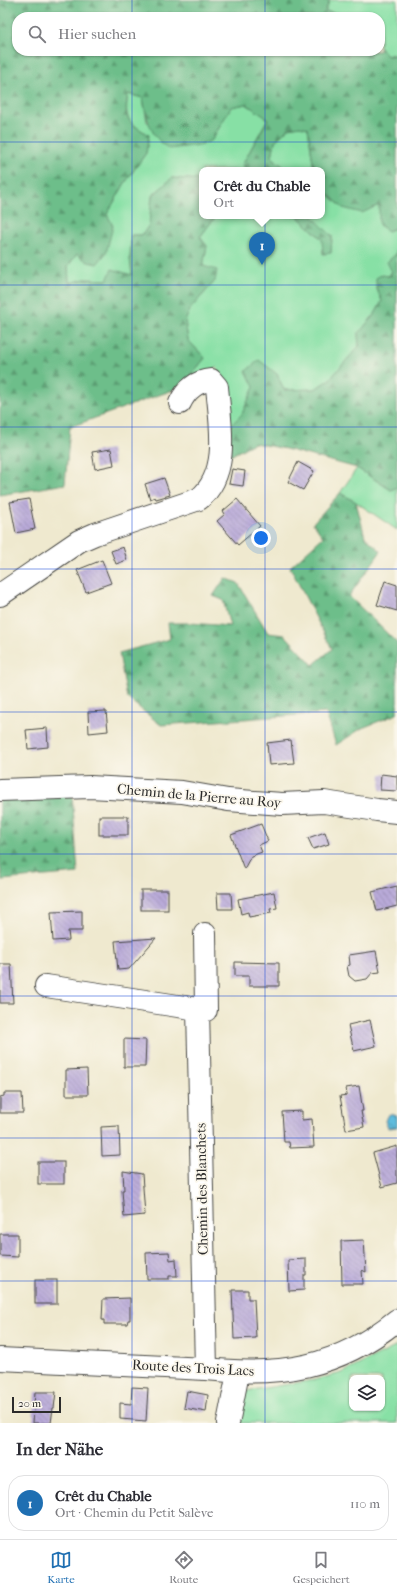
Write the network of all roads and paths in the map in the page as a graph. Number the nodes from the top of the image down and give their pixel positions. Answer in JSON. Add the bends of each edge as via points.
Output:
{"nodes":[{"id":1,"x":180,"y":403,"type":"dead end"},
{"id":2,"x":0,"y":595,"type":"edge"},
{"id":3,"x":0,"y":790,"type":"edge"},
{"id":4,"x":397,"y":812,"type":"edge"},
{"id":5,"x":205,"y":934,"type":"dead end"},
{"id":6,"x":46,"y":986,"type":"dead end"},
{"id":7,"x":198,"y":1009,"type":"junction"},
{"id":8,"x":397,"y":1320,"type":"edge"},
{"id":9,"x":0,"y":1359,"type":"edge"},
{"id":10,"x":206,"y":1369,"type":"junction"},
{"id":11,"x":238,"y":1373,"type":"junction"},
{"id":12,"x":228,"y":1423,"type":"edge"}],
"edges":[{"from":1,"to":2,"type":"street","via":[[189,390],[198,383],[211,380],[217,387],[222,448],[214,480],[208,492],[200,499],[79,541]]},
{"from":3,"to":4,"type":"street","name":"Chemin de la Pierre au Roy","via":[[90,787],[182,792],[228,800],[282,804],[324,802]]},
{"from":5,"to":7,"type":"street","via":[[206,1010]]},
{"from":6,"to":7,"type":"street"},
{"from":7,"to":10,"type":"street","name":"Chemin des Blanchets"},
{"from":8,"to":11,"type":"street","name":"Route des Trois Lacs","via":[[362,1345],[318,1363],[295,1368]]},
{"from":9,"to":10,"type":"street","name":"Route des Trois Lacs"},
{"from":10,"to":11,"type":"street","name":"Route des Trois Lacs"},
{"from":11,"to":12,"type":"street"}]}
